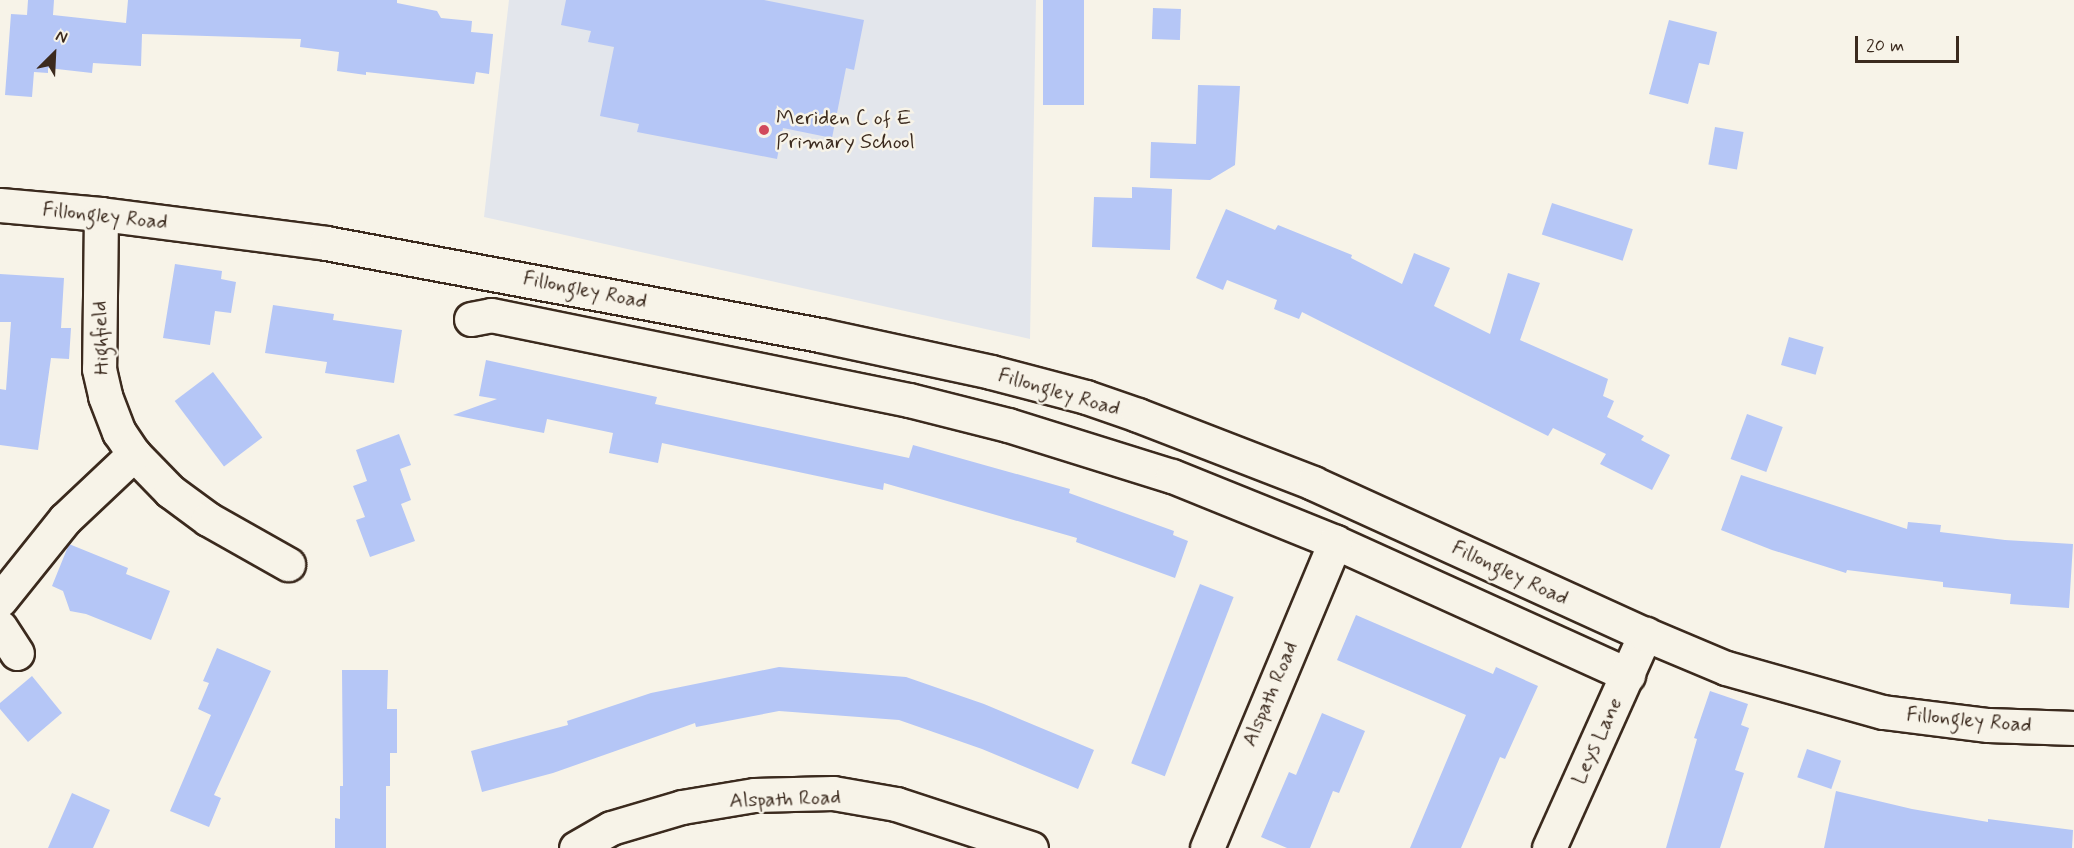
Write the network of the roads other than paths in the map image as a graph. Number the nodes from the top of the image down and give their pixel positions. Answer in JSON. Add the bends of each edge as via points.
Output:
{"nodes":[{"id":1,"x":0,"y":205,"type":"edge"},
{"id":2,"x":101,"y":214,"type":"junction"},
{"id":3,"x":471,"y":319,"type":"dead end"},
{"id":4,"x":134,"y":454,"type":"junction"},
{"id":5,"x":1335,"y":542,"type":"junction"},
{"id":6,"x":288,"y":564,"type":"dead end"},
{"id":7,"x":0,"y":600,"type":"edge"},
{"id":8,"x":1645,"y":634,"type":"junction"},
{"id":9,"x":1628,"y":675,"type":"junction"},
{"id":10,"x":2074,"y":728,"type":"edge"},
{"id":11,"x":576,"y":848,"type":"edge"},
{"id":12,"x":1031,"y":848,"type":"edge"},
{"id":13,"x":1207,"y":848,"type":"edge"},
{"id":14,"x":1549,"y":848,"type":"edge"}],
"edges":[{"from":1,"to":2,"type":"street","name":"Fillongley Road"},
{"from":2,"to":4,"type":"street","name":"Highfield","via":[[99,369],[119,432]]},
{"from":2,"to":8,"type":"street","name":"Fillongley Road","via":[[326,243],[495,273],[991,372],[1086,398],[1313,483]]},
{"from":3,"to":5,"type":"street","name":"Fillongley Road","via":[[491,315],[909,400],[1008,425],[1172,476]]},
{"from":4,"to":6,"type":"street","name":"Highfield","via":[[170,491],[208,519]]},
{"from":4,"to":7,"type":"street","via":[[65,519]]},
{"from":5,"to":9,"type":"street","name":"Fillongley Road"},
{"from":5,"to":13,"type":"street","name":"Alspath Road"},
{"from":8,"to":9,"type":"street","name":"Leys Lane"},
{"from":8,"to":10,"type":"street","name":"Fillongley Road","via":[[1726,668],[1883,712],[1988,725]]},
{"from":9,"to":14,"type":"street","name":"Leys Lane"},
{"from":11,"to":12,"type":"street","name":"Alspath Road","via":[[611,828],[682,807],[754,795],[833,793],[896,804]]}]}
